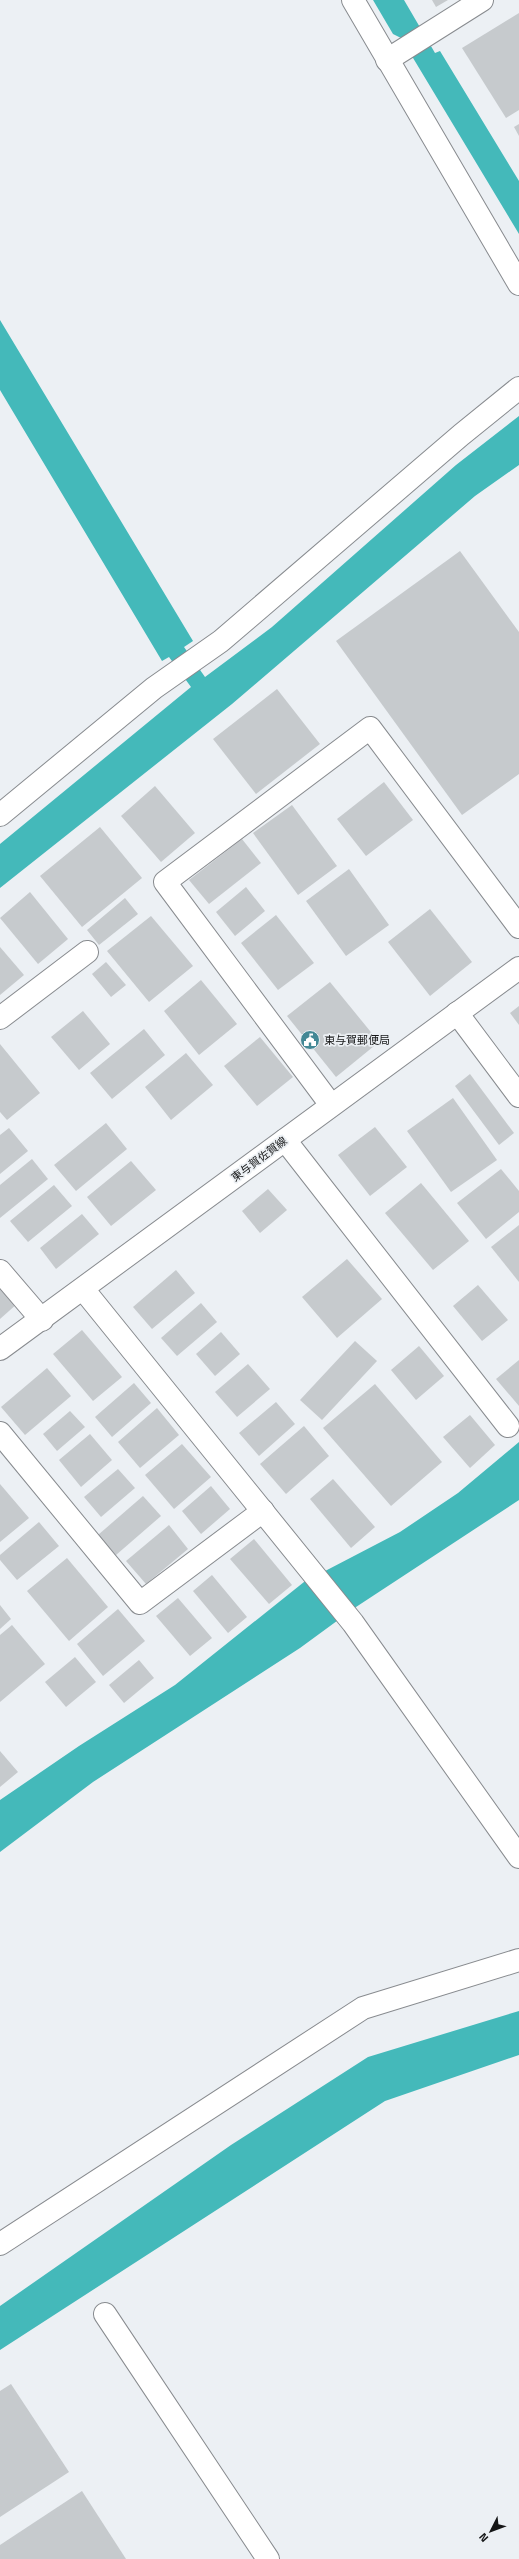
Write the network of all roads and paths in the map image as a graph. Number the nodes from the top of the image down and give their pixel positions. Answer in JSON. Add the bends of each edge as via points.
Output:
{"nodes":[{"id":1,"x":353,"y":0,"type":"edge"},
{"id":2,"x":482,"y":0,"type":"edge"},
{"id":3,"x":394,"y":55,"type":"junction"},
{"id":4,"x":519,"y":284,"type":"edge"},
{"id":5,"x":519,"y":388,"type":"edge"},
{"id":6,"x":0,"y":815,"type":"edge"},
{"id":7,"x":519,"y":927,"type":"edge"},
{"id":8,"x":87,"y":952,"type":"dead end"},
{"id":9,"x":519,"y":968,"type":"edge"},
{"id":10,"x":457,"y":1013,"type":"junction"},
{"id":11,"x":0,"y":1018,"type":"edge"},
{"id":12,"x":519,"y":1096,"type":"edge"},
{"id":13,"x":331,"y":1105,"type":"junction"},
{"id":14,"x":285,"y":1140,"type":"junction"},
{"id":15,"x":0,"y":1271,"type":"edge"},
{"id":16,"x":83,"y":1289,"type":"junction"},
{"id":17,"x":42,"y":1320,"type":"junction"},
{"id":18,"x":0,"y":1350,"type":"edge"},
{"id":19,"x":508,"y":1426,"type":"dead end"},
{"id":20,"x":0,"y":1433,"type":"edge"},
{"id":21,"x":263,"y":1511,"type":"junction"},
{"id":22,"x":519,"y":1856,"type":"edge"},
{"id":23,"x":519,"y":1960,"type":"edge"},
{"id":24,"x":0,"y":2244,"type":"edge"},
{"id":25,"x":105,"y":2314,"type":"dead end"},
{"id":26,"x":268,"y":2559,"type":"edge"}],
"edges":[{"from":1,"to":3,"type":"street"},
{"from":2,"to":3,"type":"street"},
{"from":3,"to":4,"type":"street"},
{"from":5,"to":6,"type":"street","via":[[221,641],[174,674]]},
{"from":7,"to":13,"type":"street","via":[[370,728],[165,882]]},
{"from":8,"to":11,"type":"street"},
{"from":9,"to":10,"type":"street","name":"東与賀佐賀線"},
{"from":10,"to":12,"type":"street"},
{"from":10,"to":13,"type":"street","name":"東与賀佐賀線"},
{"from":13,"to":14,"type":"street","name":"東与賀佐賀線"},
{"from":14,"to":16,"type":"street","name":"東与賀佐賀線"},
{"from":14,"to":19,"type":"street"},
{"from":15,"to":17,"type":"street"},
{"from":16,"to":17,"type":"street","name":"東与賀佐賀線"},
{"from":16,"to":21,"type":"street"},
{"from":17,"to":18,"type":"street","name":"東与賀佐賀線"},
{"from":20,"to":21,"type":"street","via":[[140,1603]]},
{"from":21,"to":22,"type":"street","via":[[353,1623]]},
{"from":23,"to":24,"type":"street","via":[[363,2008]]},
{"from":25,"to":26,"type":"street"}]}
